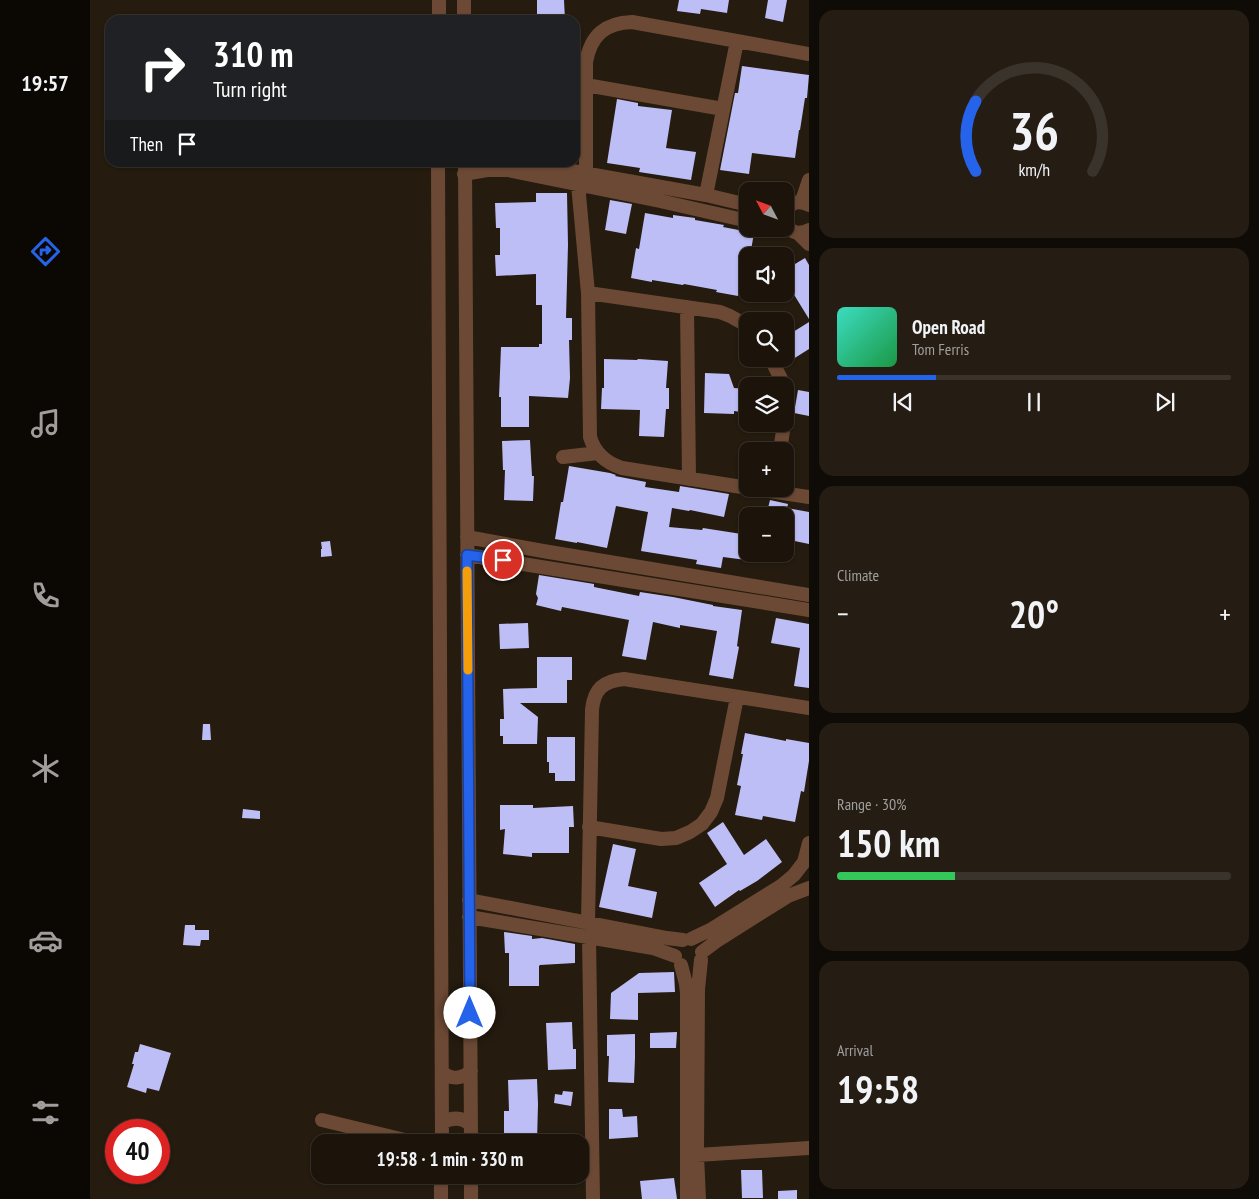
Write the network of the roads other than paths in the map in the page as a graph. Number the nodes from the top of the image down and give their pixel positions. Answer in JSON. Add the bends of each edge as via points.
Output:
{"nodes":[{"id":1,"x":439,"y":0,"type":"edge"},
{"id":2,"x":464,"y":0,"type":"edge"},
{"id":3,"x":439,"y":15,"type":"edge"},
{"id":4,"x":464,"y":15,"type":"edge"},
{"id":5,"x":737,"y":41,"type":"junction"},
{"id":6,"x":809,"y":54,"type":"edge"},
{"id":7,"x":586,"y":84,"type":"junction"},
{"id":8,"x":723,"y":109,"type":"junction"},
{"id":9,"x":438,"y":167,"type":"edge"},
{"id":10,"x":541,"y":167,"type":"edge"},
{"id":11,"x":465,"y":168,"type":"edge"},
{"id":12,"x":582,"y":178,"type":"junction"},
{"id":13,"x":809,"y":180,"type":"edge"},
{"id":14,"x":660,"y":194,"type":"junction"},
{"id":15,"x":706,"y":195,"type":"junction"},
{"id":16,"x":739,"y":203,"type":"edge"},
{"id":17,"x":805,"y":204,"type":"edge"},
{"id":18,"x":739,"y":218,"type":"edge"},
{"id":19,"x":796,"y":230,"type":"edge"},
{"id":20,"x":809,"y":244,"type":"edge"},
{"id":21,"x":588,"y":293,"type":"junction"},
{"id":22,"x":687,"y":307,"type":"junction"},
{"id":23,"x":739,"y":320,"type":"edge"},
{"id":24,"x":598,"y":453,"type":"junction"},
{"id":25,"x":563,"y":457,"type":"dead end"},
{"id":26,"x":689,"y":479,"type":"junction"},
{"id":27,"x":739,"y":487,"type":"edge"},
{"id":28,"x":794,"y":494,"type":"edge"},
{"id":29,"x":809,"y":497,"type":"edge"},
{"id":30,"x":467,"y":537,"type":"junction"},
{"id":31,"x":467,"y":555,"type":"junction"},
{"id":32,"x":614,"y":563,"type":"junction"},
{"id":33,"x":700,"y":577,"type":"junction"},
{"id":34,"x":611,"y":578,"type":"junction"},
{"id":35,"x":698,"y":592,"type":"junction"},
{"id":36,"x":809,"y":595,"type":"edge"},
{"id":37,"x":809,"y":610,"type":"edge"},
{"id":38,"x":736,"y":696,"type":"junction"},
{"id":39,"x":809,"y":708,"type":"edge"},
{"id":40,"x":590,"y":828,"type":"junction"},
{"id":41,"x":809,"y":843,"type":"edge"},
{"id":42,"x":805,"y":863,"type":"edge"},
{"id":43,"x":809,"y":887,"type":"edge"},
{"id":44,"x":469,"y":900,"type":"junction"},
{"id":45,"x":469,"y":917,"type":"junction"},
{"id":46,"x":588,"y":930,"type":"junction"},
{"id":47,"x":687,"y":940,"type":"junction"},
{"id":48,"x":701,"y":956,"type":"junction"},
{"id":49,"x":678,"y":960,"type":"junction"},
{"id":50,"x":470,"y":1071,"type":"junction"},
{"id":51,"x":442,"y":1072,"type":"junction"},
{"id":52,"x":322,"y":1120,"type":"dead end"},
{"id":53,"x":442,"y":1123,"type":"junction"},
{"id":54,"x":471,"y":1125,"type":"junction"},
{"id":55,"x":380,"y":1134,"type":"edge"},
{"id":56,"x":442,"y":1134,"type":"edge"},
{"id":57,"x":471,"y":1134,"type":"edge"},
{"id":58,"x":809,"y":1148,"type":"edge"},
{"id":59,"x":697,"y":1155,"type":"junction"},
{"id":60,"x":441,"y":1184,"type":"edge"},
{"id":61,"x":471,"y":1184,"type":"edge"},
{"id":62,"x":441,"y":1199,"type":"edge"},
{"id":63,"x":471,"y":1199,"type":"edge"},
{"id":64,"x":593,"y":1199,"type":"edge"},
{"id":65,"x":687,"y":1199,"type":"edge"},
{"id":66,"x":699,"y":1199,"type":"edge"}],
"edges":[{"from":1,"to":3,"type":"street"},
{"from":2,"to":4,"type":"street"},
{"from":5,"to":6,"type":"street"},
{"from":5,"to":7,"type":"street","via":[[621,22],[610,26],[593,40],[586,62]]},
{"from":5,"to":8,"type":"street"},
{"from":7,"to":8,"type":"street"},
{"from":7,"to":12,"type":"street"},
{"from":8,"to":15,"type":"street"},
{"from":9,"to":51,"type":"street"},
{"from":10,"to":12,"type":"street"},
{"from":11,"to":12,"type":"street"},
{"from":11,"to":30,"type":"street"},
{"from":12,"to":14,"type":"street"},
{"from":12,"to":21,"type":"street"},
{"from":13,"to":17,"type":"street"},
{"from":14,"to":15,"type":"street"},
{"from":14,"to":18,"type":"street"},
{"from":15,"to":16,"type":"street"},
{"from":19,"to":20,"type":"street"},
{"from":21,"to":22,"type":"street"},
{"from":21,"to":24,"type":"street","via":[[590,437]]},
{"from":22,"to":23,"type":"street","via":[[720,312]]},
{"from":22,"to":26,"type":"street"},
{"from":24,"to":25,"type":"street"},
{"from":24,"to":26,"type":"street","via":[[622,468]]},
{"from":26,"to":27,"type":"street"},
{"from":28,"to":29,"type":"street"},
{"from":30,"to":31,"type":"street"},
{"from":30,"to":32,"type":"street"},
{"from":31,"to":34,"type":"street"},
{"from":31,"to":44,"type":"street"},
{"from":32,"to":33,"type":"street"},
{"from":32,"to":34,"type":"street"},
{"from":33,"to":35,"type":"street"},
{"from":33,"to":36,"type":"street"},
{"from":34,"to":35,"type":"street"},
{"from":35,"to":37,"type":"street"},
{"from":38,"to":39,"type":"street"},
{"from":38,"to":40,"type":"street","via":[[717,798],[702,824],[676,838],[660,839]]},
{"from":38,"to":40,"type":"street","via":[[624,679],[614,680],[597,691],[592,705]]},
{"from":40,"to":46,"type":"street"},
{"from":41,"to":42,"type":"street"},
{"from":42,"to":43,"type":"street","via":[[800,878]]},
{"from":42,"to":47,"type":"street","via":[[773,891],[712,929]]},
{"from":43,"to":48,"type":"street","via":[[788,896],[712,944]]},
{"from":44,"to":45,"type":"street"},
{"from":44,"to":46,"type":"street"},
{"from":45,"to":46,"type":"street"},
{"from":45,"to":50,"type":"street"},
{"from":46,"to":47,"type":"street"},
{"from":46,"to":49,"type":"street","via":[[653,948]]},
{"from":46,"to":64,"type":"street"},
{"from":47,"to":48,"type":"street","via":[[699,944]]},
{"from":47,"to":49,"type":"street","via":[[680,942],[676,949]]},
{"from":48,"to":49,"type":"street","via":[[690,967]]},
{"from":48,"to":59,"type":"street"},
{"from":49,"to":65,"type":"street","via":[[687,993]]},
{"from":50,"to":51,"type":"street","via":[[456,1078]]},
{"from":50,"to":54,"type":"street"},
{"from":51,"to":53,"type":"street"},
{"from":52,"to":55,"type":"street"},
{"from":53,"to":54,"type":"street","via":[[457,1118]]},
{"from":53,"to":56,"type":"street"},
{"from":54,"to":57,"type":"street"},
{"from":58,"to":59,"type":"street"},
{"from":59,"to":66,"type":"street"},
{"from":60,"to":62,"type":"street"},
{"from":61,"to":63,"type":"street"}]}
